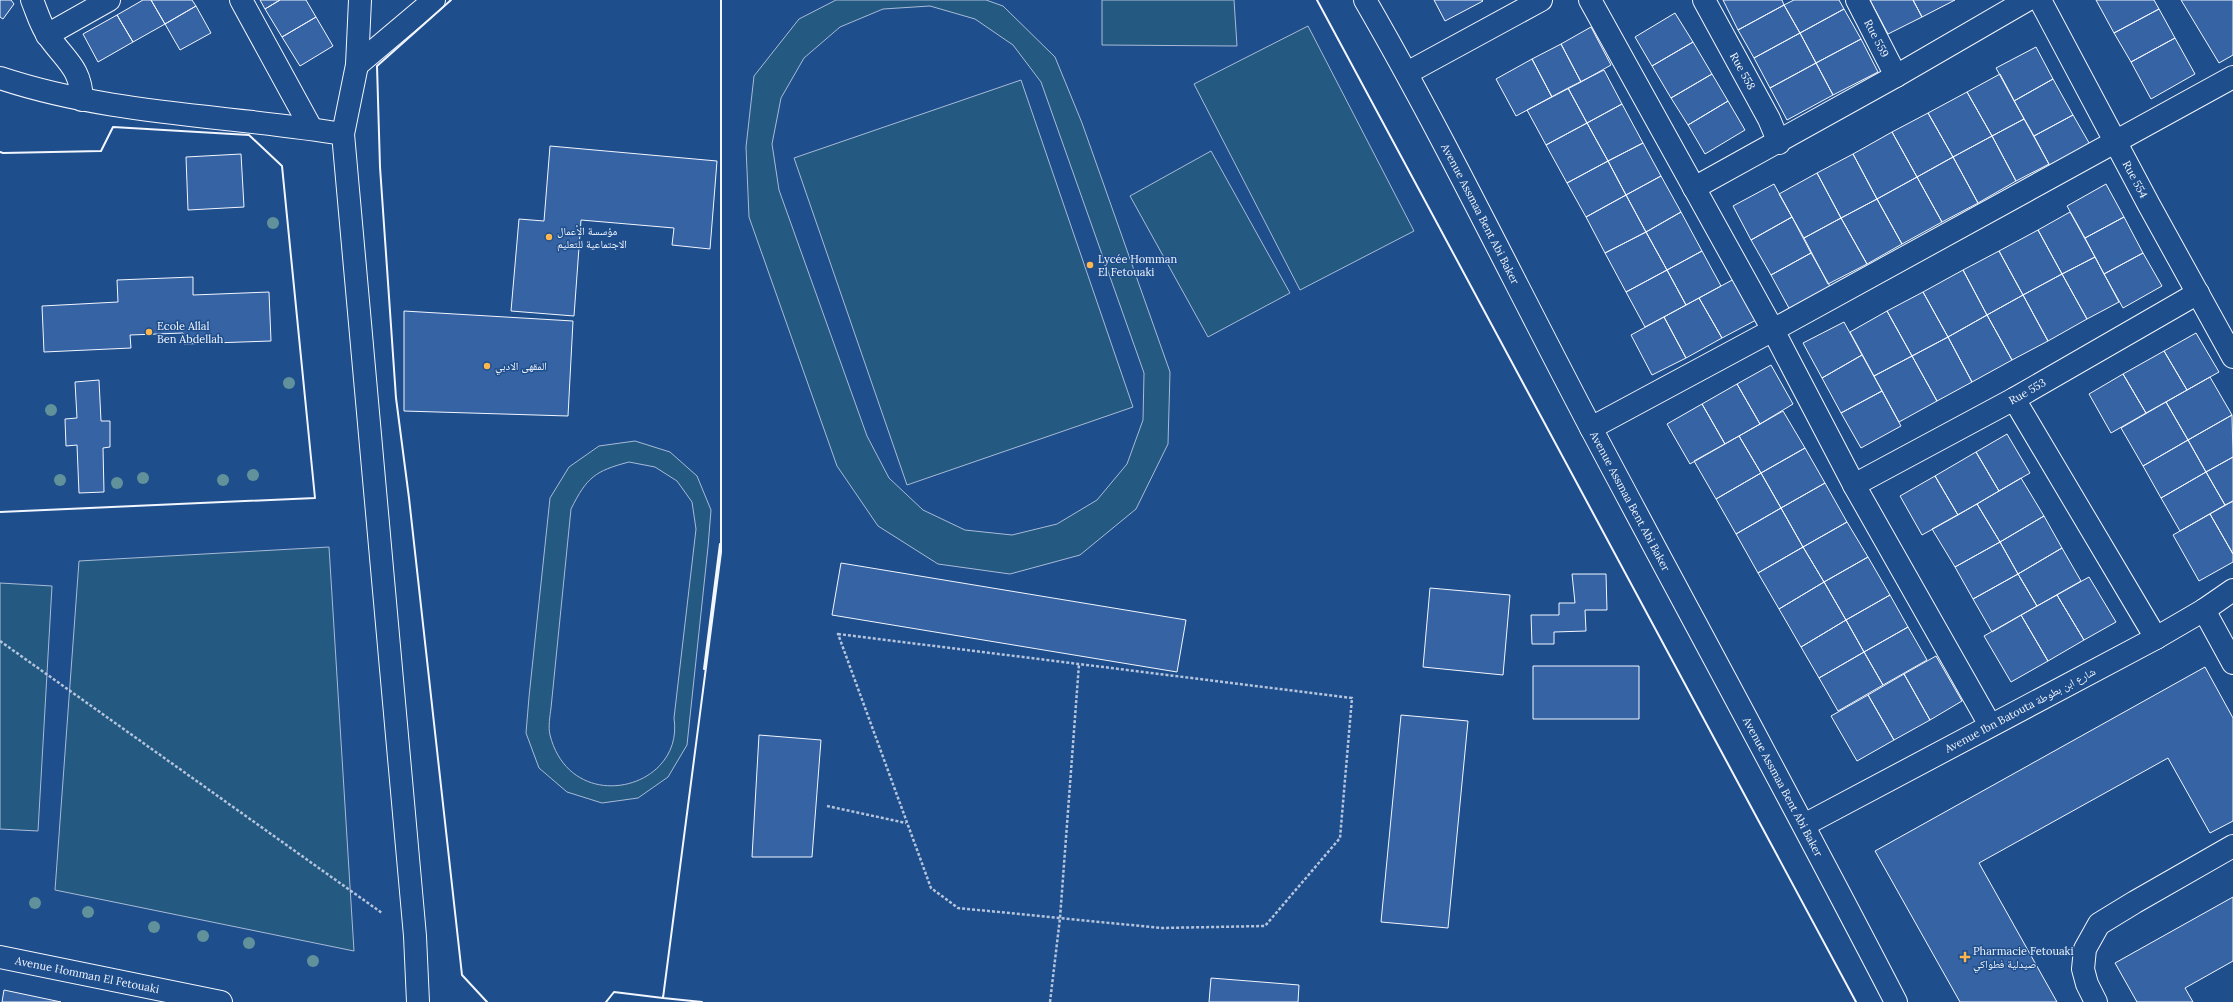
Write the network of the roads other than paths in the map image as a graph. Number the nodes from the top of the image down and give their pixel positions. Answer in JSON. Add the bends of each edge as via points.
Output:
{"nodes":[{"id":1,"x":32,"y":0,"type":"edge"},
{"id":2,"x":109,"y":0,"type":"edge"},
{"id":3,"x":241,"y":0,"type":"edge"},
{"id":4,"x":360,"y":0,"type":"edge"},
{"id":5,"x":434,"y":0,"type":"edge"},
{"id":6,"x":1365,"y":0,"type":"edge"},
{"id":7,"x":1541,"y":0,"type":"edge"},
{"id":8,"x":1590,"y":0,"type":"edge"},
{"id":9,"x":1704,"y":0,"type":"edge"},
{"id":10,"x":1857,"y":0,"type":"edge"},
{"id":11,"x":2027,"y":0,"type":"edge"},
{"id":12,"x":2040,"y":0,"type":"edge"},
{"id":13,"x":47,"y":35,"type":"junction"},
{"id":14,"x":357,"y":65,"type":"junction"},
{"id":15,"x":1407,"y":72,"type":"junction"},
{"id":16,"x":1896,"y":76,"type":"junction"},
{"id":17,"x":2233,"y":77,"type":"edge"},
{"id":18,"x":0,"y":78,"type":"edge"},
{"id":19,"x":82,"y":100,"type":"junction"},
{"id":20,"x":311,"y":128,"type":"junction"},
{"id":21,"x":343,"y":134,"type":"junction"},
{"id":22,"x":2117,"y":142,"type":"junction"},
{"id":23,"x":1779,"y":143,"type":"junction"},
{"id":24,"x":1694,"y":188,"type":"junction"},
{"id":25,"x":2198,"y":293,"type":"junction"},
{"id":26,"x":1773,"y":330,"type":"junction"},
{"id":27,"x":2233,"y":357,"type":"edge"},
{"id":28,"x":2014,"y":399,"type":"junction"},
{"id":29,"x":1591,"y":428,"type":"junction"},
{"id":30,"x":1854,"y":485,"type":"junction"},
{"id":31,"x":2233,"y":590,"type":"edge"},
{"id":32,"x":2204,"y":610,"type":"junction"},
{"id":33,"x":2156,"y":638,"type":"junction"},
{"id":34,"x":2233,"y":663,"type":"edge"},
{"id":35,"x":1990,"y":725,"type":"junction"},
{"id":36,"x":1804,"y":825,"type":"junction"},
{"id":37,"x":2233,"y":846,"type":"edge"},
{"id":38,"x":0,"y":957,"type":"edge"},
{"id":39,"x":189,"y":999,"type":"edge"},
{"id":40,"x":221,"y":1002,"type":"edge"},
{"id":41,"x":418,"y":1002,"type":"edge"},
{"id":42,"x":1896,"y":1002,"type":"edge"},
{"id":43,"x":2096,"y":1002,"type":"edge"}],
"edges":[{"from":1,"to":13,"type":"street"},
{"from":2,"to":13,"type":"street"},
{"from":3,"to":20,"type":"street"},
{"from":4,"to":14,"type":"street"},
{"from":5,"to":14,"type":"street"},
{"from":6,"to":15,"type":"street","name":"Avenue Assmaa Bent Abi Baker"},
{"from":7,"to":15,"type":"street"},
{"from":8,"to":24,"type":"street"},
{"from":9,"to":23,"type":"street","name":"Rue 558","via":[[1769,119]]},
{"from":10,"to":16,"type":"street","name":"Rue 559"},
{"from":11,"to":16,"type":"street"},
{"from":12,"to":22,"type":"street","name":"Rue 554"},
{"from":13,"to":19,"type":"street","via":[[75,68],[82,87]]},
{"from":14,"to":21,"type":"street"},
{"from":15,"to":29,"type":"street","name":"Avenue Assmaa Bent Abi Baker"},
{"from":16,"to":23,"type":"street"},
{"from":17,"to":22,"type":"street"},
{"from":18,"to":19,"type":"street","via":[[39,91]]},
{"from":19,"to":20,"type":"street","via":[[198,118]]},
{"from":20,"to":21,"type":"street"},
{"from":21,"to":41,"type":"street","via":[[415,936]]},
{"from":22,"to":25,"type":"street","name":"Rue 554"},
{"from":22,"to":26,"type":"street"},
{"from":23,"to":24,"type":"street"},
{"from":24,"to":26,"type":"street"},
{"from":25,"to":27,"type":"street","name":"Rue 554"},
{"from":25,"to":28,"type":"street","name":"Rue 553"},
{"from":26,"to":29,"type":"street"},
{"from":26,"to":30,"type":"street"},
{"from":28,"to":30,"type":"street","name":"Rue 553"},
{"from":28,"to":33,"type":"street"},
{"from":29,"to":36,"type":"street","name":"Avenue Assmaa Bent Abi Baker"},
{"from":30,"to":35,"type":"street"},
{"from":31,"to":32,"type":"street","name":"Avenue Ibn Batouta شارع ابن بطوطة"},
{"from":32,"to":33,"type":"street","name":"Avenue Ibn Batouta شارع ابن بطوطة"},
{"from":32,"to":34,"type":"street"},
{"from":33,"to":35,"type":"street","name":"Avenue Ibn Batouta شارع ابن بطوطة"},
{"from":35,"to":36,"type":"street","name":"Avenue Ibn Batouta شارع ابن بطوطة"},
{"from":36,"to":42,"type":"street","name":"Avenue Assmaa Bent Abi Baker"},
{"from":37,"to":43,"type":"street","via":[[2100,924],[2085,949],[2083,969]]},
{"from":38,"to":39,"type":"street","name":"Avenue Homman El Fetouaki"},
{"from":39,"to":40,"type":"street","name":"Avenue Homman El Fetouaki"}]}
